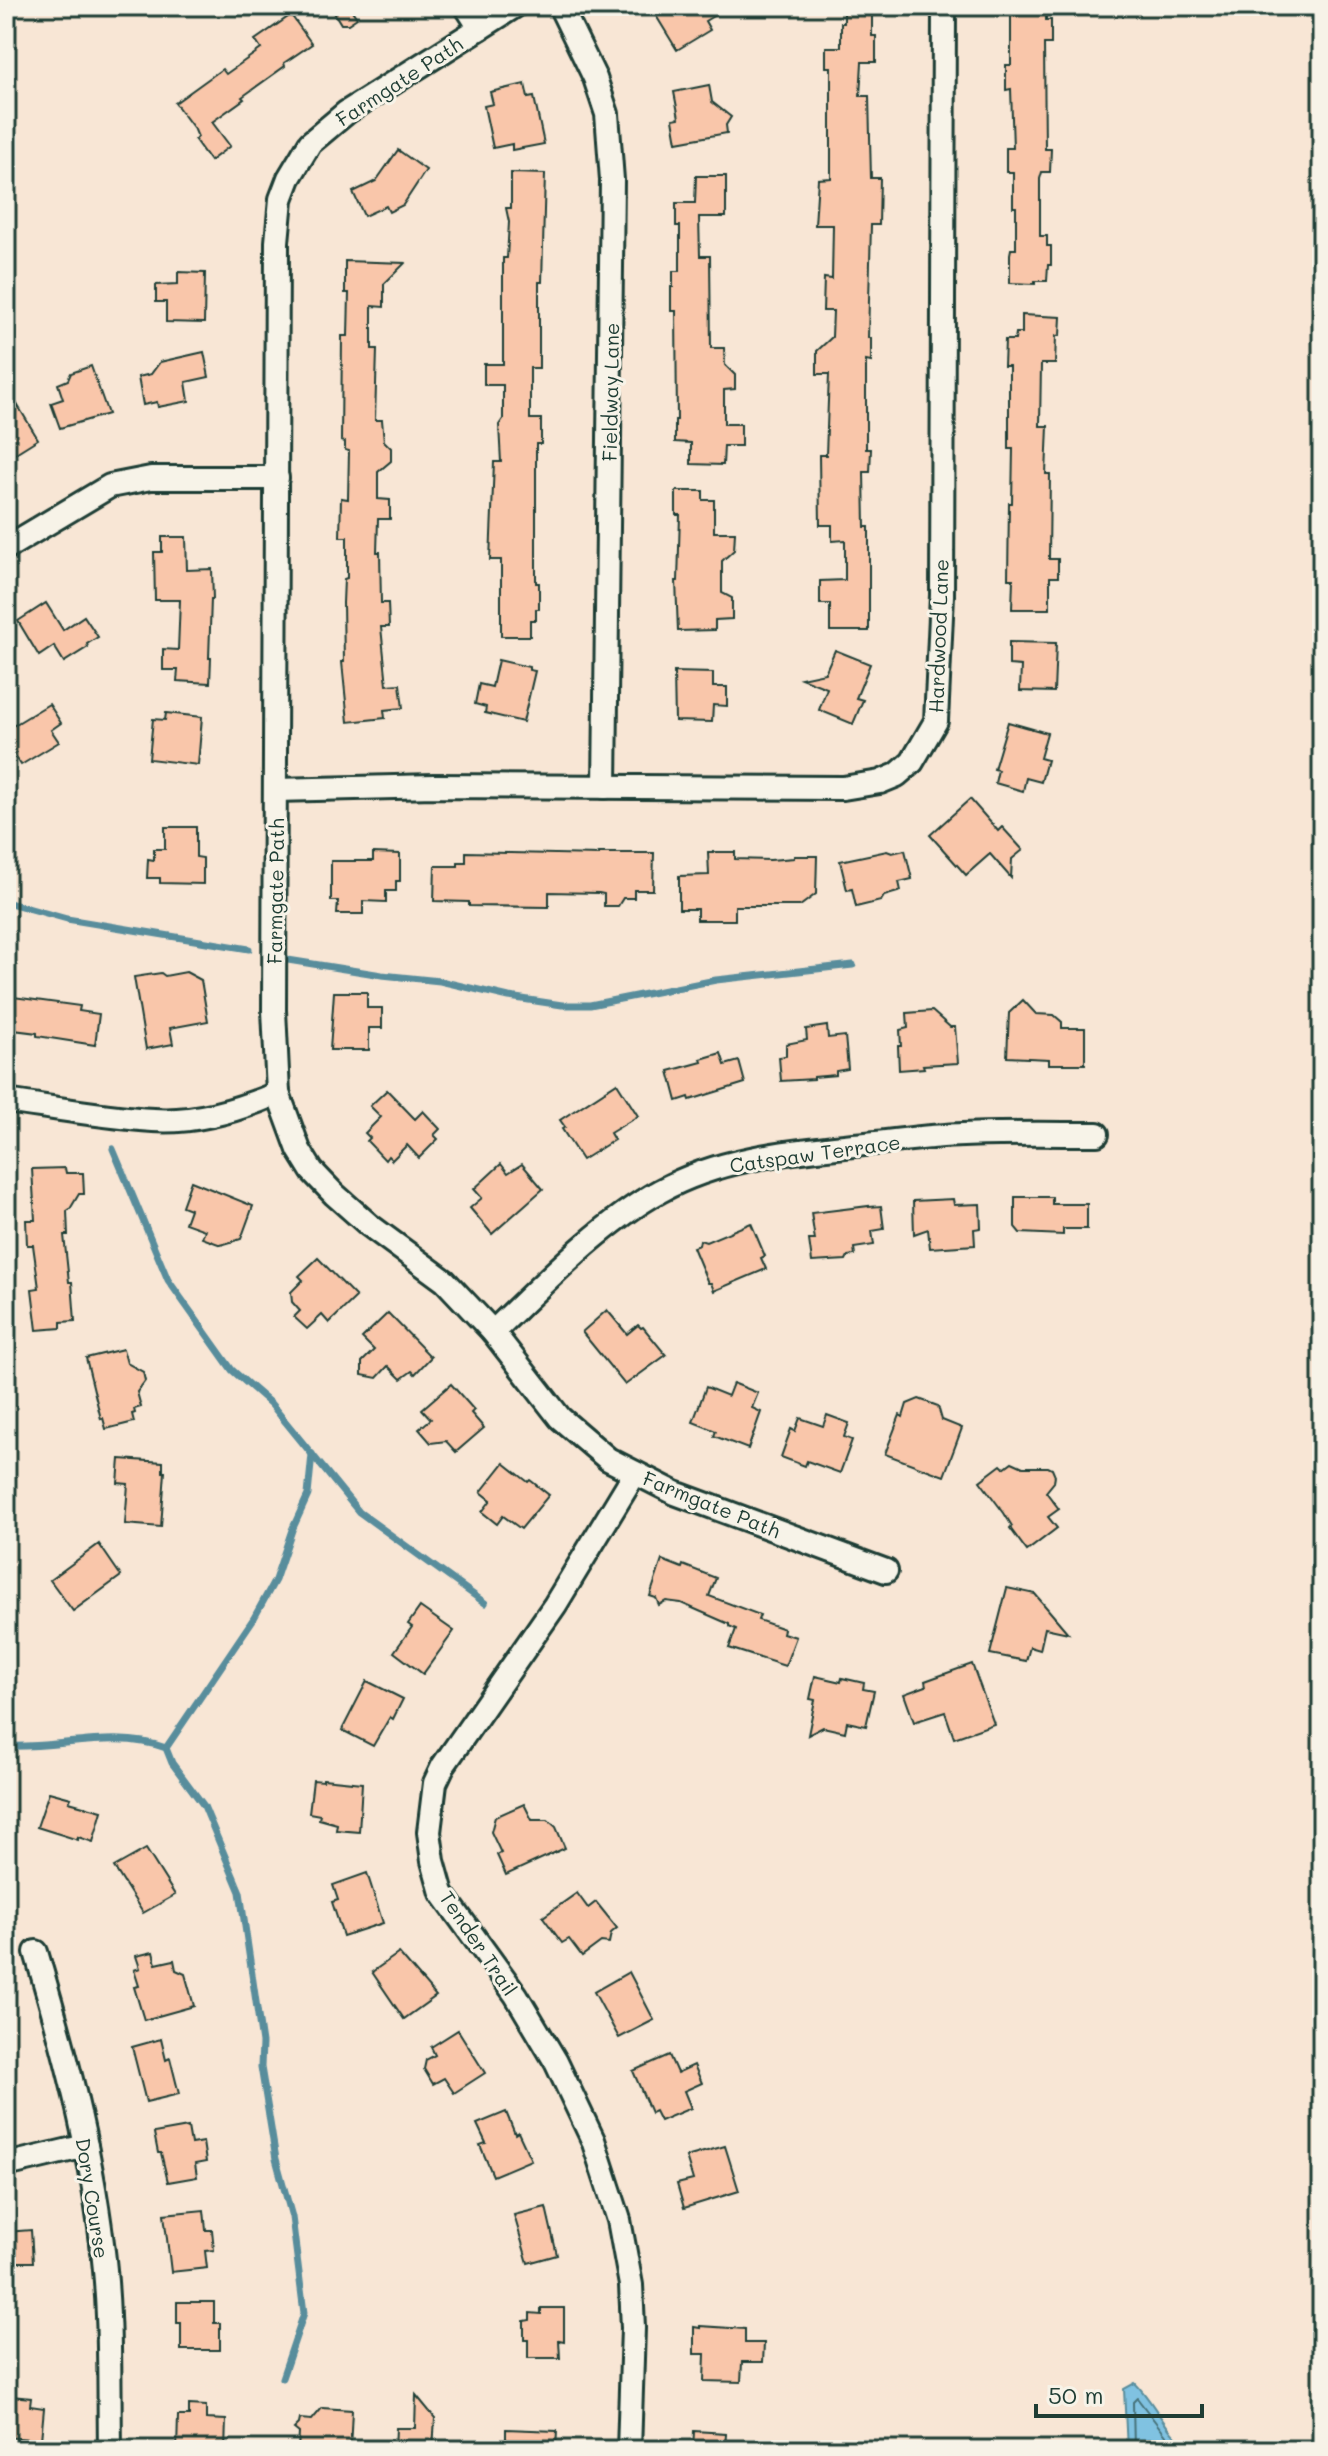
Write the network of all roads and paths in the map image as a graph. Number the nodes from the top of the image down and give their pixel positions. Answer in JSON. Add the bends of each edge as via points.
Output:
{"nodes":[{"id":1,"x":466,"y":6,"type":"edge"},
{"id":2,"x":515,"y":6,"type":"edge"},
{"id":3,"x":560,"y":6,"type":"edge"},
{"id":4,"x":944,"y":6,"type":"edge"},
{"id":5,"x":480,"y":28,"type":"junction"},
{"id":6,"x":277,"y":478,"type":"junction"},
{"id":7,"x":6,"y":548,"type":"edge"},
{"id":8,"x":605,"y":787,"type":"junction"},
{"id":9,"x":276,"y":790,"type":"junction"},
{"id":10,"x":278,"y":1093,"type":"junction"},
{"id":11,"x":6,"y":1101,"type":"edge"},
{"id":12,"x":1097,"y":1134,"type":"dead end"},
{"id":13,"x":493,"y":1332,"type":"junction"},
{"id":14,"x":635,"y":1473,"type":"junction"},
{"id":15,"x":886,"y":1571,"type":"dead end"},
{"id":16,"x":36,"y":1952,"type":"dead end"},
{"id":17,"x":86,"y":2146,"type":"junction"},
{"id":18,"x":6,"y":2165,"type":"edge"},
{"id":19,"x":110,"y":2450,"type":"edge"},
{"id":20,"x":629,"y":2450,"type":"edge"}],
"edges":[{"from":1,"to":5,"type":"street"},
{"from":2,"to":5,"type":"street","name":"Farmgate Path"},
{"from":3,"to":8,"type":"street","name":"Fieldway Lane","via":[[607,114],[612,180]]},
{"from":4,"to":8,"type":"street","name":"Hardwood Lane","via":[[942,595],[936,721],[912,762],[880,782],[843,788]]},
{"from":5,"to":6,"type":"street","name":"Farmgate Path","via":[[347,112],[310,143],[289,178],[277,242]]},
{"from":6,"to":7,"type":"street","via":[[151,478],[110,486]]},
{"from":6,"to":9,"type":"street","name":"Farmgate Path"},
{"from":8,"to":9,"type":"street","name":"Hardwood Lane"},
{"from":9,"to":10,"type":"street","name":"Farmgate Path"},
{"from":10,"to":11,"type":"street","via":[[196,1117],[155,1121]]},
{"from":10,"to":13,"type":"street","name":"Farmgate Path","via":[[312,1171],[369,1225],[445,1281]]},
{"from":12,"to":13,"type":"street","name":"Catspaw Terrace","via":[[945,1136],[807,1150],[697,1173],[658,1192],[607,1228]]},
{"from":13,"to":14,"type":"street","name":"Farmgate Path","via":[[560,1418],[608,1459]]},
{"from":14,"to":15,"type":"street","name":"Farmgate Path","via":[[675,1493]]},
{"from":14,"to":20,"type":"street","name":"Tender Trail","via":[[555,1605],[443,1766],[435,1783],[429,1832],[442,1893],[516,1995],[556,2062],[593,2140],[619,2220],[633,2328]]},
{"from":16,"to":17,"type":"street","name":"Dory Course"},
{"from":17,"to":18,"type":"street"},
{"from":17,"to":19,"type":"street","name":"Dory Course","via":[[108,2302]]}]}
